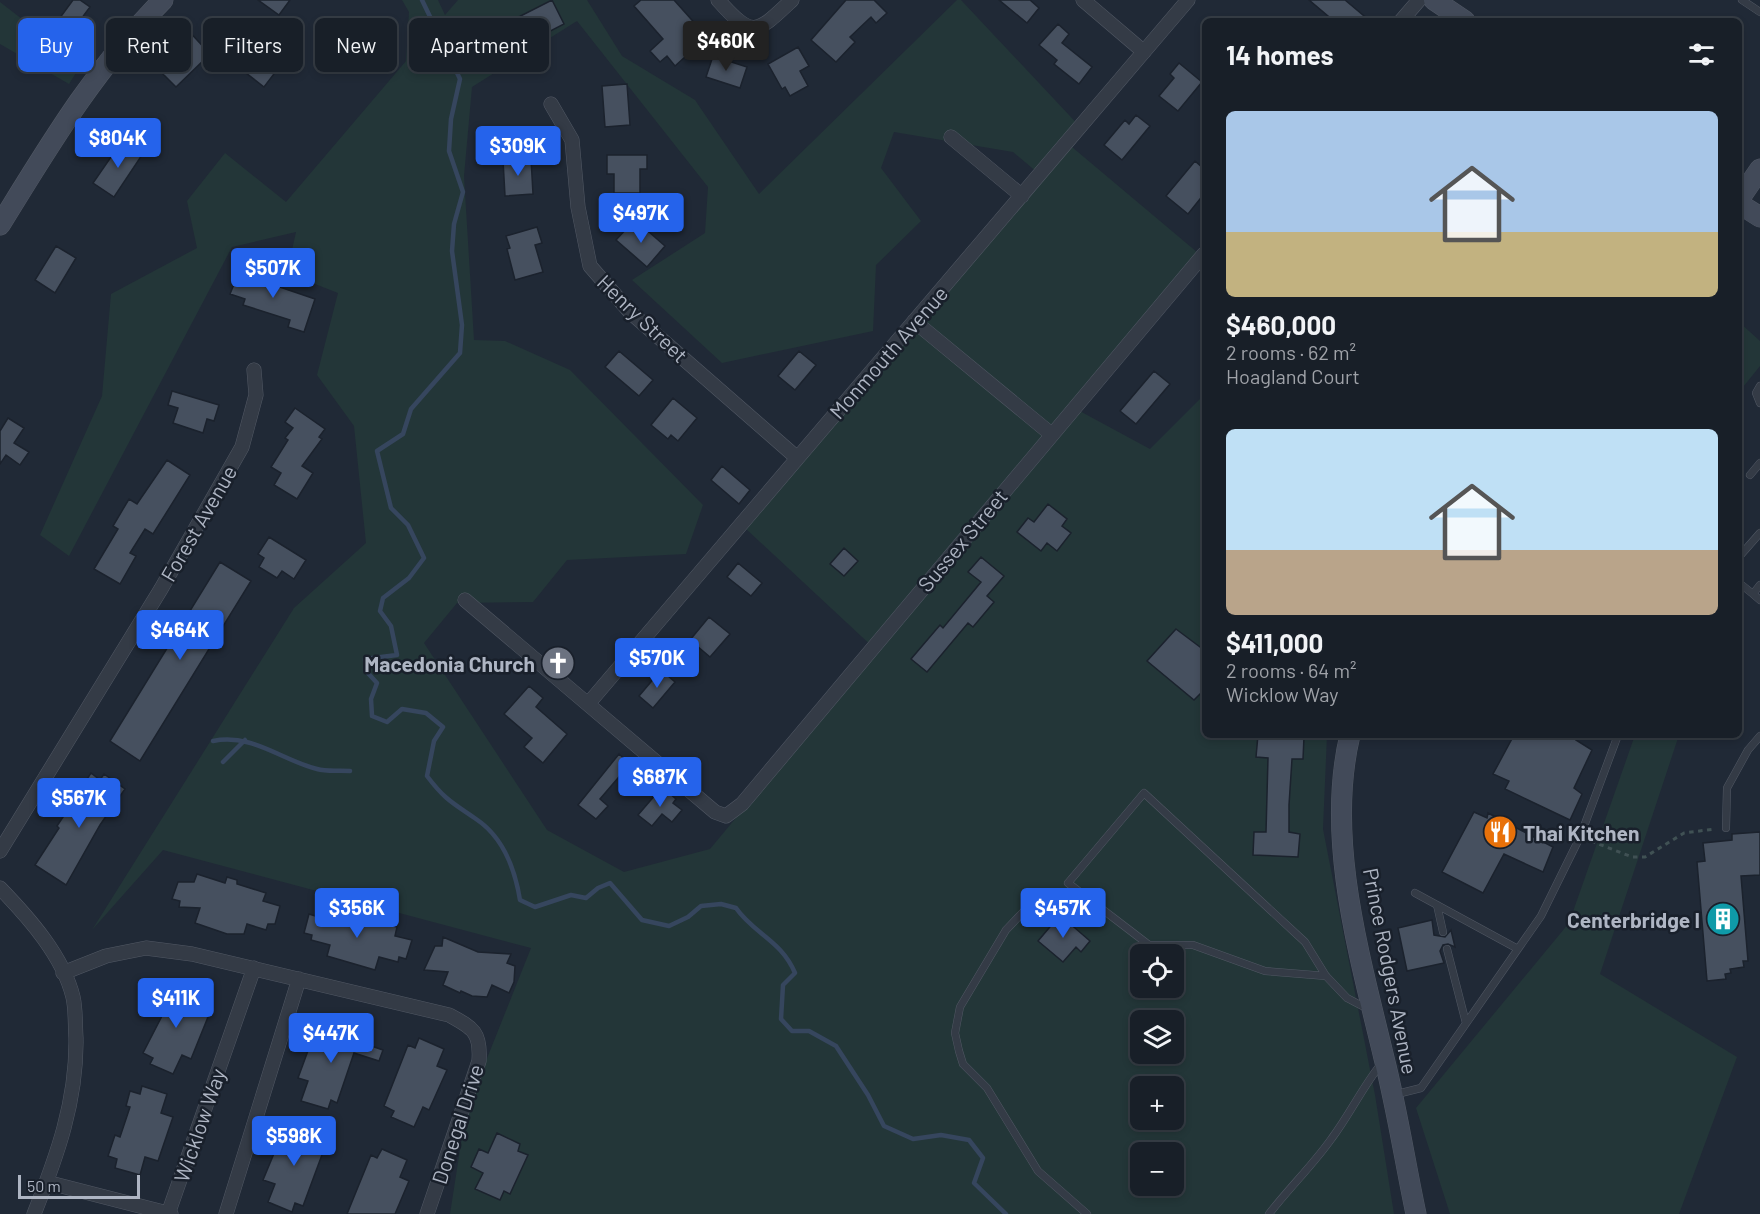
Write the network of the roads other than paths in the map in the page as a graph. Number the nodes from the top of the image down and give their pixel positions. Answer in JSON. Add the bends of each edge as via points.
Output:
{"nodes":[{"id":1,"x":163,"y":0,"type":"edge"},
{"id":2,"x":718,"y":0,"type":"edge"},
{"id":3,"x":792,"y":0,"type":"edge"},
{"id":4,"x":1083,"y":0,"type":"edge"},
{"id":5,"x":1188,"y":0,"type":"edge"},
{"id":6,"x":1419,"y":0,"type":"edge"},
{"id":7,"x":1434,"y":0,"type":"edge"},
{"id":8,"x":1742,"y":0,"type":"edge"},
{"id":9,"x":1760,"y":12,"type":"edge"},
{"id":10,"x":1404,"y":18,"type":"edge"},
{"id":11,"x":1461,"y":18,"type":"edge"},
{"id":12,"x":1144,"y":52,"type":"junction"},
{"id":13,"x":551,"y":104,"type":"dead end"},
{"id":14,"x":951,"y":137,"type":"dead end"},
{"id":15,"x":1760,"y":169,"type":"edge"},
{"id":16,"x":1022,"y":196,"type":"junction"},
{"id":17,"x":1742,"y":196,"type":"edge"},
{"id":18,"x":1742,"y":205,"type":"edge"},
{"id":19,"x":1760,"y":218,"type":"edge"},
{"id":20,"x":0,"y":225,"type":"edge"},
{"id":21,"x":1202,"y":256,"type":"edge"},
{"id":22,"x":914,"y":321,"type":"junction"},
{"id":23,"x":254,"y":370,"type":"dead end"},
{"id":24,"x":1760,"y":386,"type":"edge"},
{"id":25,"x":1760,"y":403,"type":"edge"},
{"id":26,"x":1051,"y":434,"type":"junction"},
{"id":27,"x":796,"y":457,"type":"junction"},
{"id":28,"x":1760,"y":463,"type":"edge"},
{"id":29,"x":1750,"y":475,"type":"dead end"},
{"id":30,"x":1760,"y":533,"type":"edge"},
{"id":31,"x":1742,"y":553,"type":"edge"},
{"id":32,"x":1742,"y":585,"type":"edge"},
{"id":33,"x":1760,"y":585,"type":"edge"},
{"id":34,"x":1753,"y":594,"type":"junction"},
{"id":35,"x":465,"y":600,"type":"dead end"},
{"id":36,"x":1760,"y":600,"type":"edge"},
{"id":37,"x":588,"y":704,"type":"junction"},
{"id":38,"x":1760,"y":736,"type":"edge"},
{"id":39,"x":1350,"y":738,"type":"edge"},
{"id":40,"x":1617,"y":738,"type":"edge"},
{"id":41,"x":1726,"y":828,"type":"road end"},
{"id":42,"x":0,"y":851,"type":"edge"},
{"id":43,"x":0,"y":888,"type":"edge"},
{"id":44,"x":1415,"y":893,"type":"dead end"},
{"id":45,"x":1437,"y":905,"type":"junction"},
{"id":46,"x":1025,"y":910,"type":"dead end"},
{"id":47,"x":1443,"y":932,"type":"dead end"},
{"id":48,"x":1447,"y":949,"type":"dead end"},
{"id":49,"x":1518,"y":949,"type":"junction"},
{"id":50,"x":254,"y":968,"type":"junction"},
{"id":51,"x":63,"y":973,"type":"junction"},
{"id":52,"x":1326,"y":976,"type":"junction"},
{"id":53,"x":299,"y":979,"type":"junction"},
{"id":54,"x":1373,"y":1012,"type":"junction"},
{"id":55,"x":1466,"y":1023,"type":"junction"},
{"id":56,"x":1385,"y":1060,"type":"junction"},
{"id":57,"x":1392,"y":1096,"type":"junction"},
{"id":58,"x":46,"y":1182,"type":"junction"},
{"id":59,"x":34,"y":1214,"type":"edge"},
{"id":60,"x":169,"y":1214,"type":"edge"},
{"id":61,"x":226,"y":1214,"type":"edge"},
{"id":62,"x":427,"y":1214,"type":"edge"},
{"id":63,"x":1087,"y":1214,"type":"edge"},
{"id":64,"x":1269,"y":1214,"type":"edge"},
{"id":65,"x":1416,"y":1214,"type":"edge"}],
"edges":[{"from":1,"to":20,"type":"street","via":[[103,66]]},
{"from":2,"to":3,"type":"street","via":[[748,27],[768,23]]},
{"from":4,"to":12,"type":"street"},
{"from":5,"to":12,"type":"street","name":"Monmouth Avenue"},
{"from":6,"to":10,"type":"street"},
{"from":7,"to":11,"type":"street"},
{"from":8,"to":9,"type":"lane"},
{"from":12,"to":16,"type":"street","name":"Monmouth Avenue"},
{"from":13,"to":27,"type":"street","name":"Henry Street","via":[[572,140],[578,207],[590,266],[630,312]]},
{"from":14,"to":16,"type":"street"},
{"from":15,"to":17,"type":"street"},
{"from":16,"to":22,"type":"street","name":"Monmouth Avenue"},
{"from":18,"to":19,"type":"street"},
{"from":21,"to":26,"type":"street","name":"Sussex Street"},
{"from":22,"to":26,"type":"street"},
{"from":22,"to":27,"type":"street","name":"Monmouth Avenue"},
{"from":23,"to":42,"type":"street","name":"Forest Avenue","via":[[256,395],[242,447],[161,589]]},
{"from":24,"to":25,"type":"lane","via":[[1756,393]]},
{"from":26,"to":37,"type":"street","name":"Sussex Street","via":[[742,804],[726,816],[715,812]]},
{"from":27,"to":37,"type":"street","name":"Monmouth Avenue"},
{"from":28,"to":29,"type":"lane"},
{"from":30,"to":31,"type":"lane"},
{"from":32,"to":34,"type":"lane"},
{"from":33,"to":34,"type":"lane"},
{"from":34,"to":36,"type":"lane"},
{"from":35,"to":37,"type":"street"},
{"from":38,"to":41,"type":"lane","via":[[1727,788]]},
{"from":39,"to":54,"type":"street","name":"Prince Rodgers Avenue","via":[[1341,798],[1343,844],[1361,962]]},
{"from":40,"to":49,"type":"lane","via":[[1580,837],[1541,916]]},
{"from":43,"to":51,"type":"street","via":[[21,909]]},
{"from":44,"to":45,"type":"lane"},
{"from":45,"to":47,"type":"lane"},
{"from":45,"to":49,"type":"lane"},
{"from":46,"to":63,"type":"lane","via":[[1006,930],[960,1007],[955,1033],[958,1051],[963,1064],[987,1088],[1038,1171]]},
{"from":48,"to":55,"type":"lane"},
{"from":49,"to":55,"type":"lane"},
{"from":50,"to":51,"type":"street","name":"Donegal Drive","via":[[146,948],[106,956]]},
{"from":50,"to":53,"type":"street","name":"Donegal Drive"},
{"from":50,"to":60,"type":"street","name":"Wicklow Way"},
{"from":51,"to":58,"type":"street","via":[[73,997],[76,1072],[64,1133]]},
{"from":52,"to":52,"type":"lane","via":[[1305,942],[1144,793],[1068,883],[1149,945],[1192,945],[1265,971]]},
{"from":52,"to":54,"type":"lane","via":[[1347,998]]},
{"from":53,"to":61,"type":"street"},
{"from":53,"to":62,"type":"street","name":"Donegal Drive","via":[[449,1015],[477,1033],[479,1061]]},
{"from":54,"to":56,"type":"street","name":"Prince Rodgers Avenue"},
{"from":55,"to":57,"type":"lane","via":[[1421,1088]]},
{"from":56,"to":57,"type":"street","name":"Prince Rodgers Avenue"},
{"from":56,"to":64,"type":"lane","via":[[1365,1084],[1349,1116],[1321,1154]]},
{"from":57,"to":65,"type":"street","name":"Prince Rodgers Avenue"},
{"from":58,"to":59,"type":"street"},
{"from":58,"to":60,"type":"street"}]}
